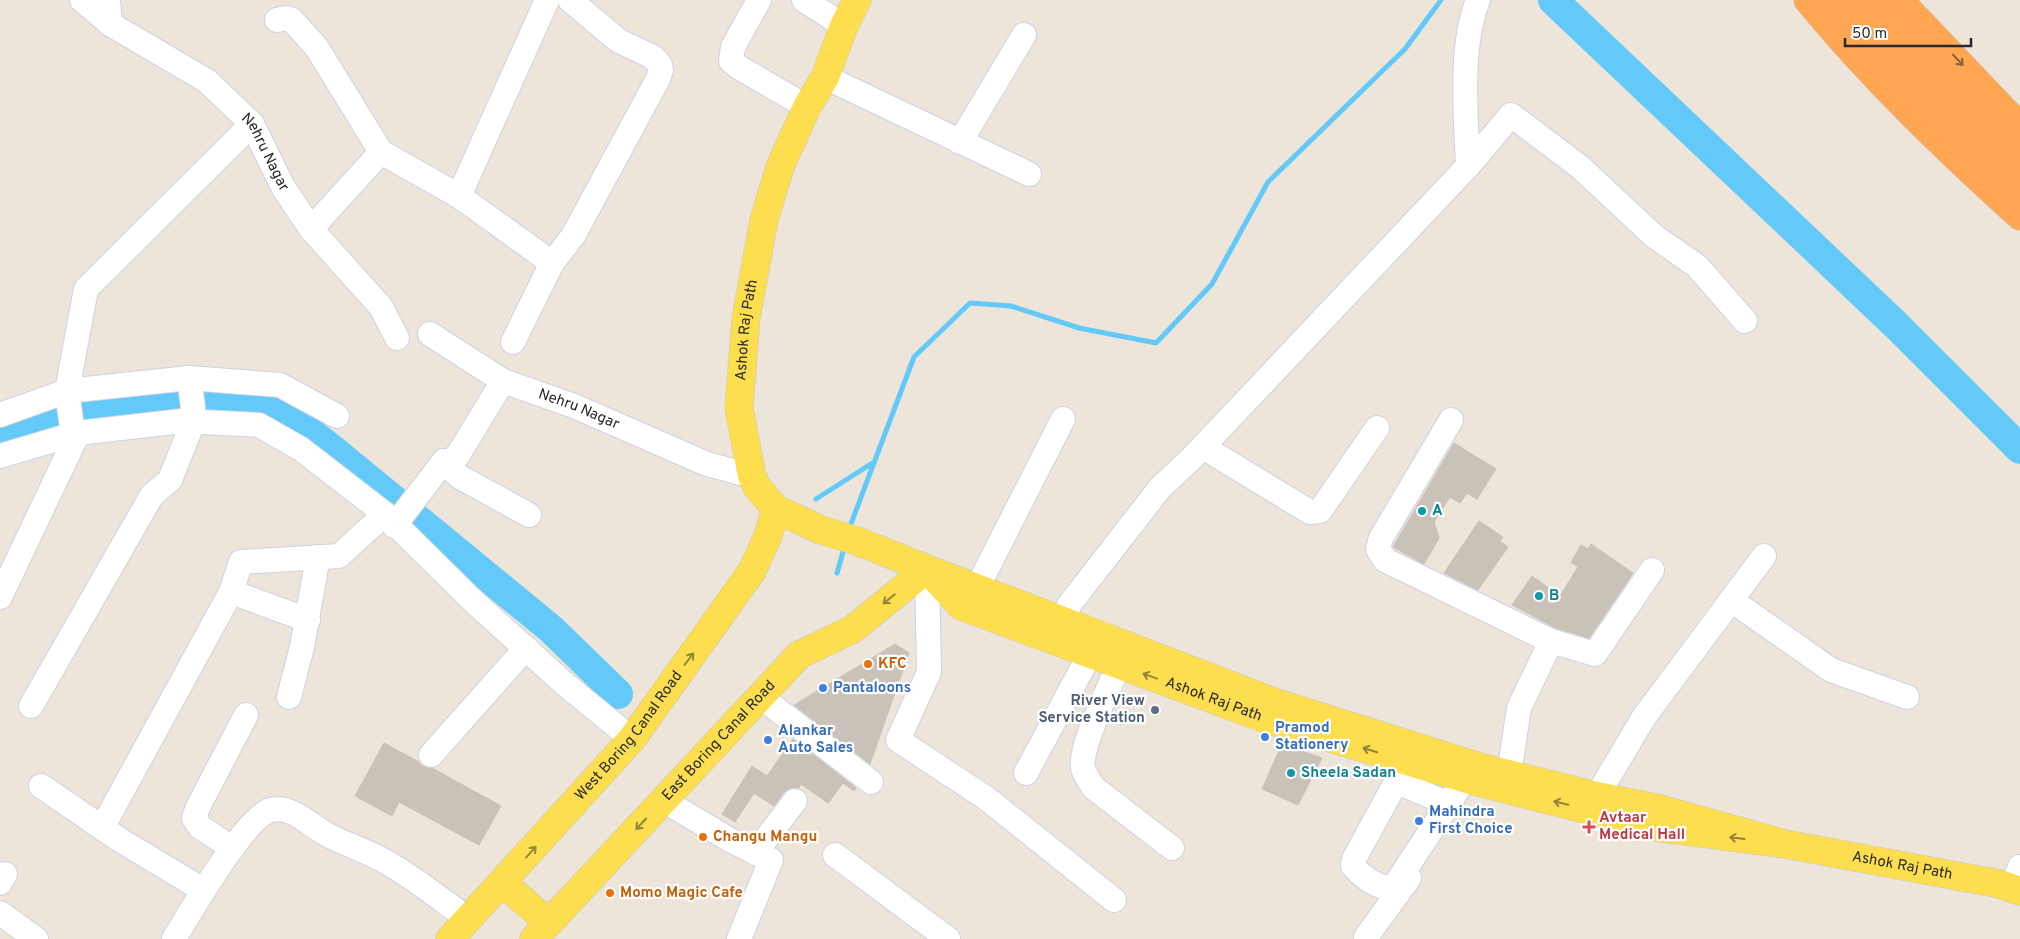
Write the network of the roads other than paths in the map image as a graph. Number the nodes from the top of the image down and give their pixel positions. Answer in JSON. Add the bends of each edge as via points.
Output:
{"nodes":[{"id":1,"x":82,"y":0,"type":"edge"},
{"id":2,"x":108,"y":0,"type":"edge"},
{"id":3,"x":547,"y":0,"type":"edge"},
{"id":4,"x":570,"y":0,"type":"edge"},
{"id":5,"x":759,"y":0,"type":"edge"},
{"id":6,"x":804,"y":0,"type":"edge"},
{"id":7,"x":857,"y":0,"type":"edge"},
{"id":8,"x":1478,"y":0,"type":"edge"},
{"id":9,"x":1808,"y":0,"type":"edge"},
{"id":10,"x":1824,"y":0,"type":"edge"},
{"id":11,"x":1839,"y":0,"type":"edge"},
{"id":12,"x":1855,"y":0,"type":"edge"},
{"id":13,"x":1870,"y":0,"type":"edge"},
{"id":14,"x":1899,"y":0,"type":"edge"},
{"id":15,"x":277,"y":20,"type":"dead end"},
{"id":16,"x":110,"y":24,"type":"junction"},
{"id":17,"x":844,"y":26,"type":"junction"},
{"id":18,"x":1024,"y":35,"type":"dead end"},
{"id":19,"x":825,"y":77,"type":"junction"},
{"id":20,"x":807,"y":107,"type":"junction"},
{"id":21,"x":252,"y":124,"type":"junction"},
{"id":22,"x":2020,"y":127,"type":"edge"},
{"id":23,"x":960,"y":142,"type":"junction"},
{"id":24,"x":381,"y":152,"type":"junction"},
{"id":25,"x":2020,"y":163,"type":"edge"},
{"id":26,"x":1468,"y":166,"type":"junction"},
{"id":27,"x":1029,"y":174,"type":"dead end"},
{"id":28,"x":2020,"y":177,"type":"edge"},
{"id":29,"x":2020,"y":194,"type":"edge"},
{"id":30,"x":459,"y":196,"type":"junction"},
{"id":31,"x":2020,"y":208,"type":"edge"},
{"id":32,"x":2020,"y":216,"type":"edge"},
{"id":33,"x":311,"y":229,"type":"junction"},
{"id":34,"x":552,"y":263,"type":"junction"},
{"id":35,"x":1746,"y":321,"type":"dead end"},
{"id":36,"x":430,"y":334,"type":"dead end"},
{"id":37,"x":397,"y":338,"type":"dead end"},
{"id":38,"x":513,"y":342,"type":"dead end"},
{"id":39,"x":503,"y":381,"type":"junction"},
{"id":40,"x":192,"y":398,"type":"junction"},
{"id":41,"x":71,"y":414,"type":"junction"},
{"id":42,"x":0,"y":415,"type":"edge"},
{"id":43,"x":338,"y":416,"type":"dead end"},
{"id":44,"x":1063,"y":419,"type":"dead end"},
{"id":45,"x":1451,"y":420,"type":"dead end"},
{"id":46,"x":1377,"y":428,"type":"dead end"},
{"id":47,"x":1203,"y":447,"type":"junction"},
{"id":48,"x":0,"y":456,"type":"edge"},
{"id":49,"x":446,"y":462,"type":"junction"},
{"id":50,"x":752,"y":476,"type":"junction"},
{"id":51,"x":776,"y":509,"type":"junction"},
{"id":52,"x":400,"y":512,"type":"junction"},
{"id":53,"x":529,"y":515,"type":"dead end"},
{"id":54,"x":1764,"y":556,"type":"dead end"},
{"id":55,"x":318,"y":557,"type":"junction"},
{"id":56,"x":927,"y":569,"type":"junction"},
{"id":57,"x":1652,"y":570,"type":"dead end"},
{"id":58,"x":977,"y":588,"type":"junction"},
{"id":59,"x":231,"y":592,"type":"junction"},
{"id":60,"x":0,"y":596,"type":"edge"},
{"id":61,"x":1731,"y":600,"type":"junction"},
{"id":62,"x":308,"y":620,"type":"junction"},
{"id":63,"x":1065,"y":622,"type":"junction"},
{"id":64,"x":1551,"y":641,"type":"junction"},
{"id":65,"x":526,"y":648,"type":"junction"},
{"id":66,"x":1090,"y":654,"type":"junction"},
{"id":67,"x":1119,"y":665,"type":"junction"},
{"id":68,"x":289,"y":697,"type":"dead end"},
{"id":69,"x":761,"y":697,"type":"junction"},
{"id":70,"x":1907,"y":697,"type":"dead end"},
{"id":71,"x":31,"y":706,"type":"dead end"},
{"id":72,"x":246,"y":715,"type":"dead end"},
{"id":73,"x":632,"y":739,"type":"junction"},
{"id":74,"x":431,"y":755,"type":"dead end"},
{"id":75,"x":1402,"y":772,"type":"junction"},
{"id":76,"x":1026,"y":773,"type":"dead end"},
{"id":77,"x":1509,"y":774,"type":"junction"},
{"id":78,"x":1473,"y":776,"type":"junction"},
{"id":79,"x":871,"y":782,"type":"dead end"},
{"id":80,"x":41,"y":786,"type":"dead end"},
{"id":81,"x":663,"y":800,"type":"junction"},
{"id":82,"x":795,"y":801,"type":"dead end"},
{"id":83,"x":1449,"y":804,"type":"junction"},
{"id":84,"x":1594,"y":804,"type":"junction"},
{"id":85,"x":102,"y":828,"type":"junction"},
{"id":86,"x":232,"y":848,"type":"junction"},
{"id":87,"x":1172,"y":848,"type":"dead end"},
{"id":88,"x":756,"y":853,"type":"junction"},
{"id":89,"x":835,"y":855,"type":"dead end"},
{"id":90,"x":2017,"y":882,"type":"edge"},
{"id":91,"x":503,"y":883,"type":"junction"},
{"id":92,"x":203,"y":890,"type":"junction"},
{"id":93,"x":1114,"y":900,"type":"dead end"},
{"id":94,"x":0,"y":913,"type":"edge"},
{"id":95,"x":468,"y":919,"type":"junction"},
{"id":96,"x":541,"y":931,"type":"edge"},
{"id":97,"x":923,"y":931,"type":"edge"},
{"id":98,"x":1366,"y":937,"type":"dead end"},
{"id":99,"x":36,"y":939,"type":"edge"},
{"id":100,"x":174,"y":939,"type":"edge"},
{"id":101,"x":450,"y":939,"type":"edge"},
{"id":102,"x":740,"y":939,"type":"edge"},
{"id":103,"x":948,"y":939,"type":"edge"}],
"edges":[{"from":1,"to":16,"type":"street","name":"Nehru Nagar"},
{"from":2,"to":16,"type":"street"},
{"from":3,"to":30,"type":"street"},
{"from":4,"to":34,"type":"street","via":[[619,41],[652,57],[662,70],[573,236]]},
{"from":5,"to":20,"type":"street","via":[[733,47],[731,61]]},
{"from":6,"to":17,"type":"street"},
{"from":7,"to":17,"type":"main road","name":"Ashok Raj Path"},
{"from":8,"to":26,"type":"street","via":[[1465,85]]},
{"from":9,"to":32,"type":"highway","via":[[1880,81]]},
{"from":10,"to":31,"type":"highway"},
{"from":11,"to":29,"type":"highway","via":[[1960,125]]},
{"from":12,"to":28,"type":"highway","via":[[1970,118]]},
{"from":13,"to":25,"type":"highway","via":[[1956,88]]},
{"from":14,"to":22,"type":"highway","one_way":true},
{"from":15,"to":24,"type":"street","via":[[292,20],[317,48]]},
{"from":16,"to":21,"type":"street","name":"Nehru Nagar","via":[[207,81]]},
{"from":17,"to":19,"type":"main road","name":"Ashok Raj Path"},
{"from":18,"to":23,"type":"street"},
{"from":19,"to":20,"type":"main road","name":"Ashok Raj Path"},
{"from":19,"to":23,"type":"street"},
{"from":20,"to":50,"type":"main road","name":"Ashok Raj Path","via":[[780,167],[764,220],[746,318],[740,408]]},
{"from":21,"to":33,"type":"street","name":"Nehru Nagar","via":[[283,187]]},
{"from":21,"to":41,"type":"street","via":[[86,290]]},
{"from":23,"to":27,"type":"street"},
{"from":24,"to":30,"type":"street"},
{"from":24,"to":33,"type":"street"},
{"from":26,"to":35,"type":"street","via":[[1511,115],[1580,166],[1654,236],[1697,266]]},
{"from":26,"to":47,"type":"street"},
{"from":30,"to":34,"type":"street"},
{"from":33,"to":37,"type":"street","name":"Nehru Nagar","via":[[381,307]]},
{"from":34,"to":38,"type":"street"},
{"from":36,"to":39,"type":"street","name":"Nehru Nagar"},
{"from":39,"to":49,"type":"street","via":[[458,455]]},
{"from":39,"to":50,"type":"street","name":"Nehru Nagar","via":[[574,406],[707,464]]},
{"from":40,"to":41,"type":"street"},
{"from":40,"to":41,"type":"street"},
{"from":40,"to":43,"type":"street","via":[[280,385]]},
{"from":40,"to":52,"type":"street","via":[[259,425]]},
{"from":40,"to":71,"type":"street","via":[[170,480],[152,495]]},
{"from":41,"to":42,"type":"street"},
{"from":41,"to":48,"type":"street"},
{"from":41,"to":60,"type":"street"},
{"from":44,"to":58,"type":"street"},
{"from":45,"to":64,"type":"street","via":[[1381,538],[1378,549],[1385,560]]},
{"from":46,"to":47,"type":"street","via":[[1320,511],[1310,512]]},
{"from":47,"to":63,"type":"street","via":[[1160,488],[1069,605]]},
{"from":49,"to":52,"type":"street"},
{"from":49,"to":53,"type":"street","via":[[460,477]]},
{"from":50,"to":51,"type":"main road","name":"Ashok Raj Path"},
{"from":51,"to":56,"type":"main road","name":"Ashok Raj Path","via":[[821,530]]},
{"from":73,"to":51,"type":"main road","name":"West Boring Canal Road","one_way":true,"via":[[748,578],[768,536]]},
{"from":52,"to":55,"type":"street","via":[[339,556]]},
{"from":52,"to":65,"type":"street"},
{"from":54,"to":61,"type":"street"},
{"from":55,"to":59,"type":"street","via":[[241,562]]},
{"from":55,"to":62,"type":"street"},
{"from":56,"to":58,"type":"main road","name":"Ashok Raj Path"},
{"from":56,"to":66,"type":"main road","name":"Ashok Raj Path","via":[[961,606]]},
{"from":56,"to":69,"type":"main road","name":"East Boring Canal Road","one_way":true,"via":[[852,629],[799,655]]},
{"from":56,"to":93,"type":"street","via":[[928,672],[898,740],[986,798]]},
{"from":57,"to":64,"type":"street","via":[[1595,654]]},
{"from":58,"to":63,"type":"main road","name":"Ashok Raj Path"},
{"from":59,"to":62,"type":"street"},
{"from":59,"to":85,"type":"street"},
{"from":61,"to":70,"type":"street","via":[[1831,670]]},
{"from":61,"to":84,"type":"street","via":[[1644,717]]},
{"from":62,"to":68,"type":"street"},
{"from":63,"to":78,"type":"main road","name":"Ashok Raj Path"},
{"from":64,"to":77,"type":"street","via":[[1519,708]]},
{"from":65,"to":73,"type":"street"},
{"from":65,"to":74,"type":"street"},
{"from":66,"to":67,"type":"main road","name":"Ashok Raj Path"},
{"from":66,"to":76,"type":"street"},
{"from":75,"to":67,"type":"main road","name":"Ashok Raj Path","one_way":true},
{"from":67,"to":87,"type":"street","via":[[1088,742],[1083,766],[1086,778],[1094,788]]},
{"from":69,"to":79,"type":"street"},
{"from":69,"to":81,"type":"main road","name":"East Boring Canal Road"},
{"from":72,"to":86,"type":"street","via":[[194,818],[200,827]]},
{"from":91,"to":73,"type":"main road","name":"West Boring Canal Road","one_way":true},
{"from":75,"to":78,"type":"main road","name":"Ashok Raj Path"},
{"from":75,"to":83,"type":"street"},
{"from":75,"to":83,"type":"street","via":[[1354,859],[1353,866],[1358,872],[1379,886],[1395,885]]},
{"from":77,"to":78,"type":"main road","name":"Ashok Raj Path"},
{"from":77,"to":84,"type":"main road","name":"Ashok Raj Path"},
{"from":78,"to":83,"type":"street"},
{"from":84,"to":78,"type":"main road","name":"Ashok Raj Path","one_way":true},
{"from":78,"to":98,"type":"street","via":[[1442,833]]},
{"from":80,"to":85,"type":"street"},
{"from":81,"to":88,"type":"street"},
{"from":81,"to":96,"type":"main road","name":"East Boring Canal Road","one_way":true},
{"from":82,"to":88,"type":"street"},
{"from":84,"to":90,"type":"main road","name":"Ashok Raj Path","via":[[1655,827],[1785,844]]},
{"from":85,"to":92,"type":"street"},
{"from":86,"to":92,"type":"street"},
{"from":86,"to":95,"type":"street","via":[[262,815],[272,810],[285,811],[388,863]]},
{"from":88,"to":102,"type":"street","via":[[771,860]]},
{"from":89,"to":97,"type":"street"},
{"from":91,"to":95,"type":"main road","name":"West Boring Canal Road"},
{"from":91,"to":96,"type":"main road"},
{"from":92,"to":100,"type":"street"},
{"from":94,"to":99,"type":"street"},
{"from":95,"to":101,"type":"main road","name":"West Boring Canal Road"},
{"from":97,"to":103,"type":"street"}]}
